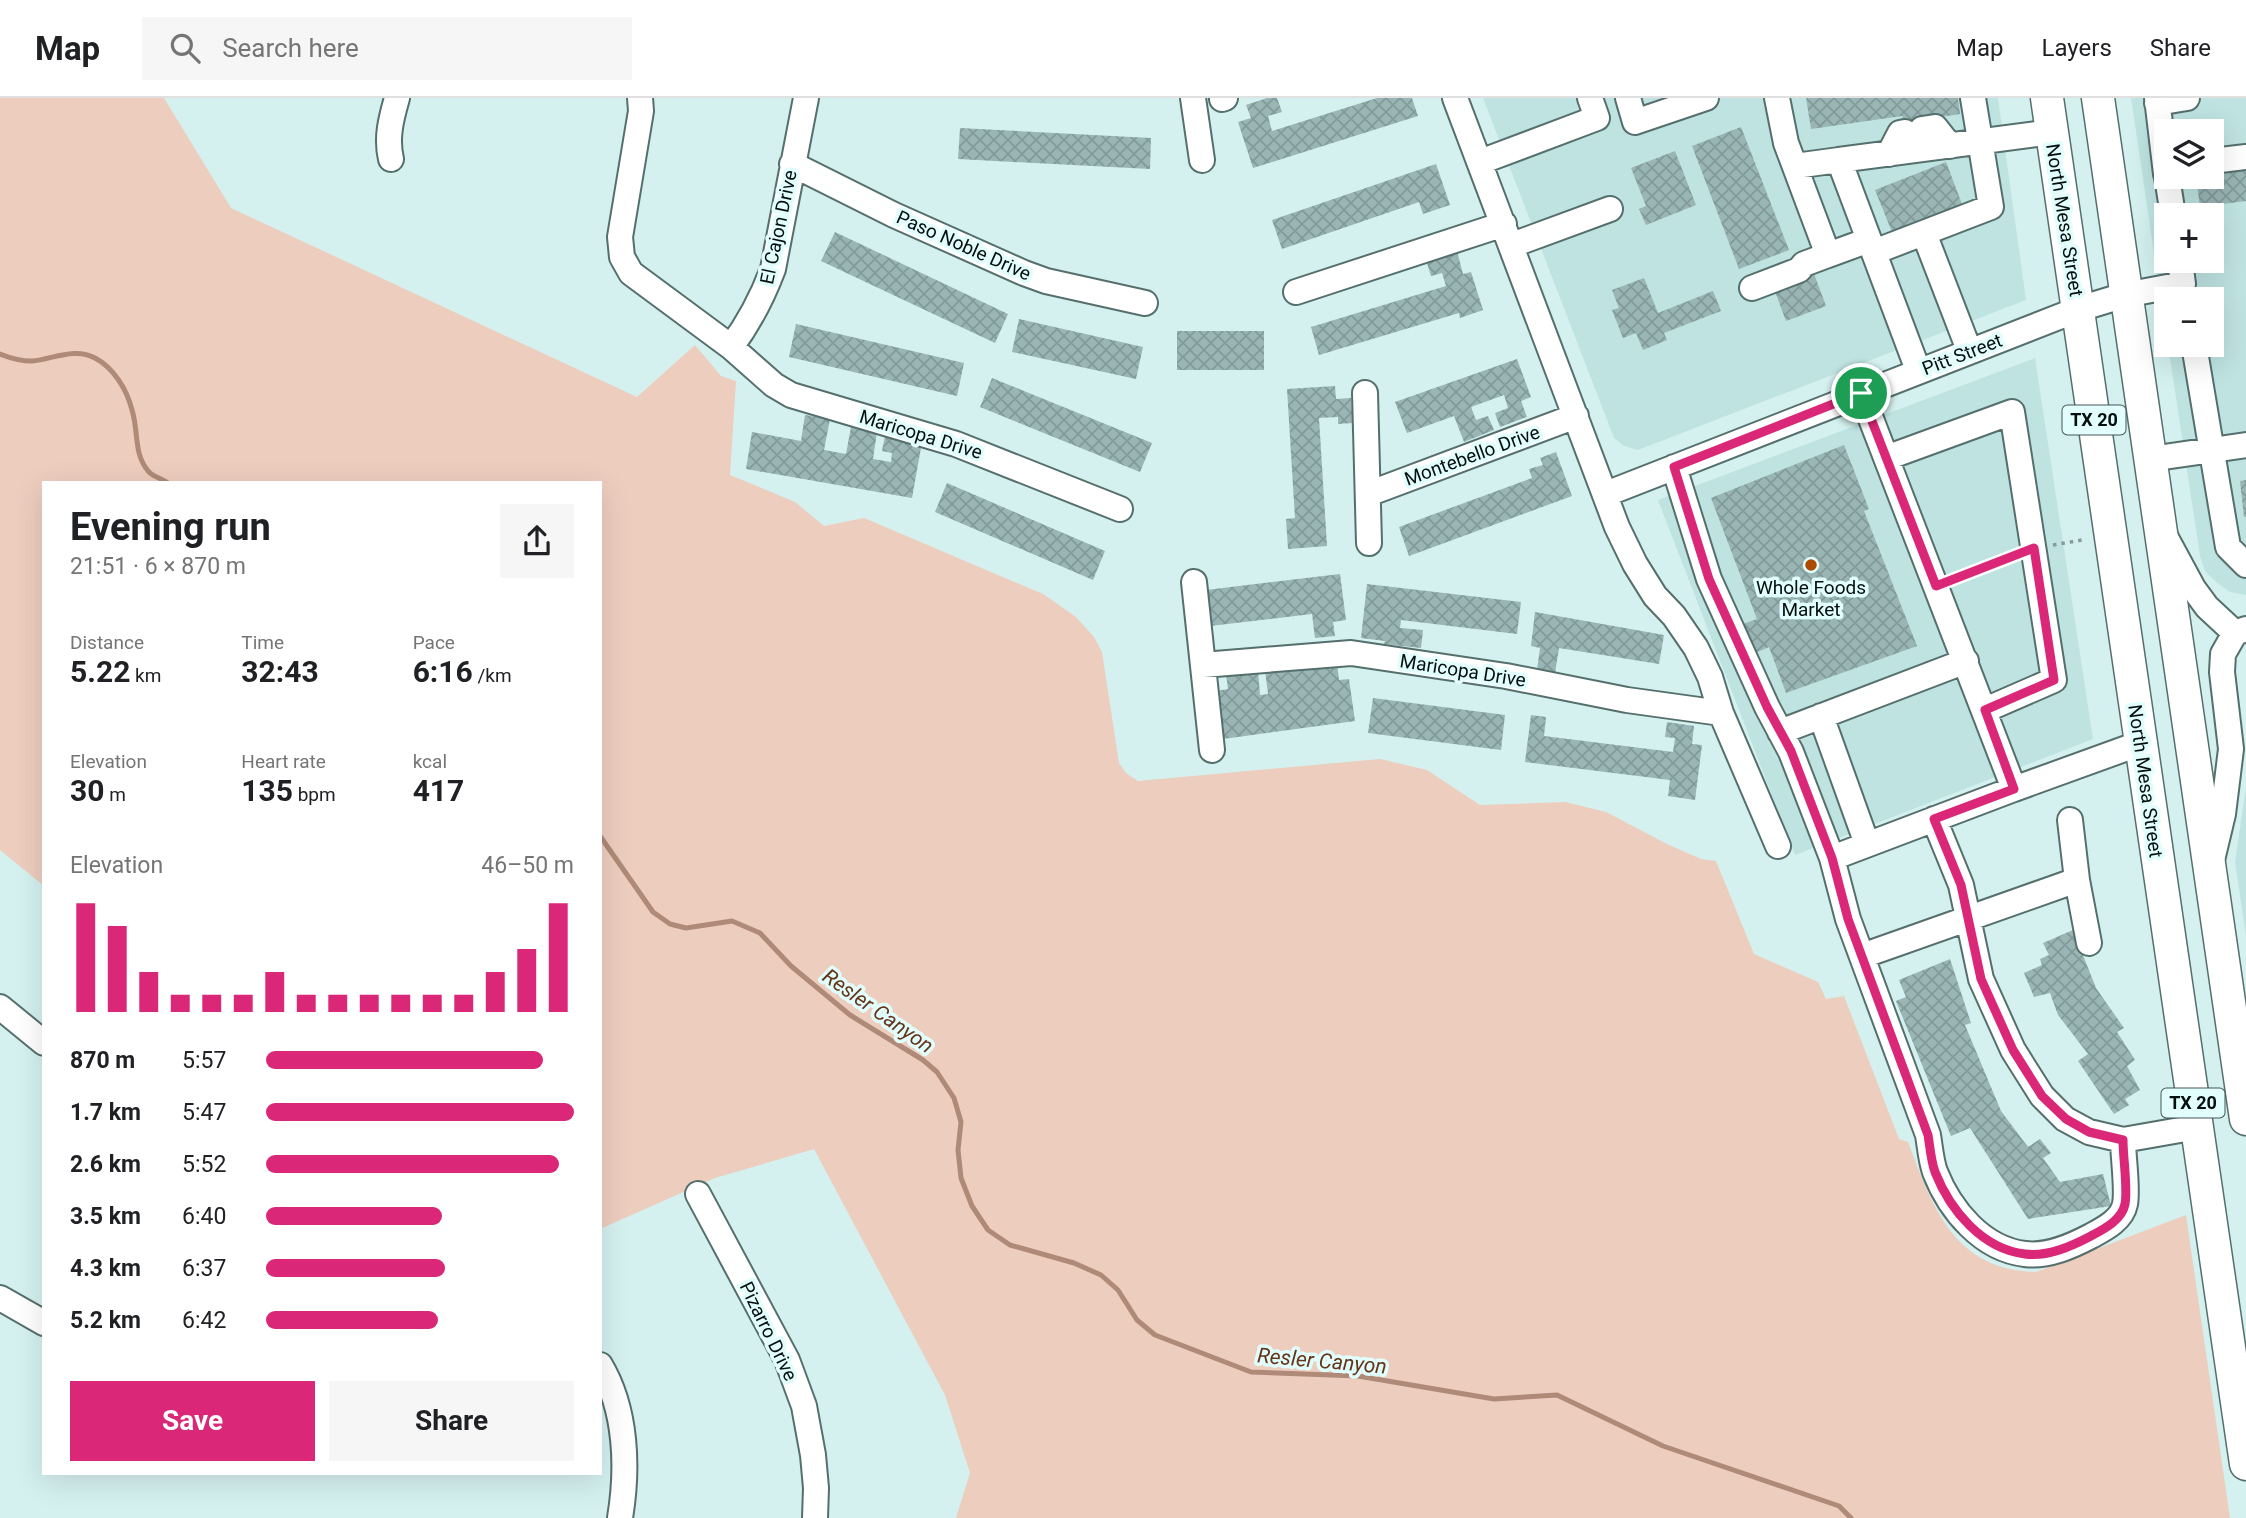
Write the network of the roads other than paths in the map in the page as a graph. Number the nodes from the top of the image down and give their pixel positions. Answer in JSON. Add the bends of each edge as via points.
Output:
{"nodes":[{"id":1,"x":397,"y":98,"type":"edge"},
{"id":2,"x":640,"y":98,"type":"edge"},
{"id":3,"x":806,"y":98,"type":"edge"},
{"id":4,"x":1193,"y":98,"type":"edge"},
{"id":5,"x":1455,"y":98,"type":"edge"},
{"id":6,"x":1590,"y":98,"type":"edge"},
{"id":7,"x":1628,"y":98,"type":"edge"},
{"id":8,"x":1706,"y":98,"type":"edge"},
{"id":9,"x":1777,"y":98,"type":"edge"},
{"id":10,"x":1973,"y":98,"type":"edge"},
{"id":11,"x":2047,"y":98,"type":"edge"},
{"id":12,"x":2098,"y":98,"type":"edge"},
{"id":13,"x":2187,"y":98,"type":"edge"},
{"id":14,"x":2157,"y":101,"type":"edge"},
{"id":15,"x":2159,"y":119,"type":"edge"},
{"id":16,"x":2052,"y":132,"type":"junction"},
{"id":17,"x":1980,"y":142,"type":"junction"},
{"id":18,"x":1950,"y":146,"type":"junction"},
{"id":19,"x":1889,"y":154,"type":"junction"},
{"id":20,"x":2246,"y":157,"type":"edge"},
{"id":21,"x":391,"y":159,"type":"dead end"},
{"id":22,"x":1202,"y":160,"type":"dead end"},
{"id":23,"x":1839,"y":160,"type":"junction"},
{"id":24,"x":2224,"y":160,"type":"edge"},
{"id":25,"x":1479,"y":162,"type":"junction"},
{"id":26,"x":792,"y":164,"type":"junction"},
{"id":27,"x":1795,"y":166,"type":"junction"},
{"id":28,"x":1610,"y":209,"type":"dead end"},
{"id":29,"x":1508,"y":235,"type":"junction"},
{"id":30,"x":1927,"y":241,"type":"dead end"},
{"id":31,"x":1871,"y":246,"type":"junction"},
{"id":32,"x":1828,"y":255,"type":"junction"},
{"id":33,"x":2183,"y":281,"type":"edge"},
{"id":34,"x":1752,"y":288,"type":"dead end"},
{"id":35,"x":1296,"y":292,"type":"dead end"},
{"id":36,"x":2125,"y":295,"type":"junction"},
{"id":37,"x":1144,"y":303,"type":"dead end"},
{"id":38,"x":2079,"y":309,"type":"junction"},
{"id":39,"x":731,"y":347,"type":"junction"},
{"id":40,"x":1969,"y":350,"type":"junction"},
{"id":41,"x":2196,"y":357,"type":"edge"},
{"id":42,"x":1918,"y":370,"type":"junction"},
{"id":43,"x":1365,"y":393,"type":"dead end"},
{"id":44,"x":1861,"y":393,"type":"junction"},
{"id":45,"x":1576,"y":416,"type":"junction"},
{"id":46,"x":2246,"y":445,"type":"edge"},
{"id":47,"x":2212,"y":450,"type":"junction"},
{"id":48,"x":1886,"y":458,"type":"junction"},
{"id":49,"x":2150,"y":459,"type":"junction"},
{"id":50,"x":1674,"y":467,"type":"junction"},
{"id":51,"x":1368,"y":494,"type":"junction"},
{"id":52,"x":1606,"y":494,"type":"junction"},
{"id":53,"x":1120,"y":509,"type":"dead end"},
{"id":54,"x":2160,"y":527,"type":"junction"},
{"id":55,"x":1369,"y":543,"type":"dead end"},
{"id":56,"x":2246,"y":565,"type":"edge"},
{"id":57,"x":1194,"y":582,"type":"dead end"},
{"id":58,"x":2240,"y":631,"type":"edge"},
{"id":59,"x":1966,"y":661,"type":"junction"},
{"id":60,"x":1203,"y":665,"type":"junction"},
{"id":61,"x":1985,"y":710,"type":"junction"},
{"id":62,"x":1721,"y":713,"type":"junction"},
{"id":63,"x":1821,"y":716,"type":"junction"},
{"id":64,"x":1780,"y":732,"type":"junction"},
{"id":65,"x":2190,"y":734,"type":"junction"},
{"id":66,"x":2141,"y":743,"type":"junction"},
{"id":67,"x":1212,"y":750,"type":"dead end"},
{"id":68,"x":2014,"y":789,"type":"junction"},
{"id":69,"x":1934,"y":819,"type":"junction"},
{"id":70,"x":2070,"y":820,"type":"dead end"},
{"id":71,"x":1867,"y":845,"type":"junction"},
{"id":72,"x":1777,"y":846,"type":"dead end"},
{"id":73,"x":1832,"y":858,"type":"junction"},
{"id":74,"x":2210,"y":868,"type":"junction"},
{"id":75,"x":2077,"y":880,"type":"junction"},
{"id":76,"x":1968,"y":918,"type":"junction"},
{"id":77,"x":2089,"y":943,"type":"dead end"},
{"id":78,"x":1862,"y":956,"type":"junction"},
{"id":79,"x":0,"y":1007,"type":"edge"},
{"id":80,"x":42,"y":1041,"type":"edge"},
{"id":81,"x":2246,"y":1119,"type":"edge"},
{"id":82,"x":2197,"y":1127,"type":"junction"},
{"id":83,"x":2123,"y":1140,"type":"junction"},
{"id":84,"x":698,"y":1194,"type":"dead end"},
{"id":85,"x":0,"y":1298,"type":"edge"},
{"id":86,"x":42,"y":1322,"type":"edge"},
{"id":87,"x":602,"y":1370,"type":"edge"},
{"id":88,"x":2246,"y":1464,"type":"edge"},
{"id":89,"x":620,"y":1518,"type":"edge"},
{"id":90,"x":815,"y":1518,"type":"edge"}],
"edges":[{"from":1,"to":21,"type":"street","via":[[390,123]]},
{"from":2,"to":39,"type":"street","name":"Maricopa Drive","via":[[620,237],[622,257],[631,273]]},
{"from":3,"to":26,"type":"street","name":"El Cajon Drive"},
{"from":4,"to":22,"type":"street"},
{"from":5,"to":25,"type":"street"},
{"from":6,"to":25,"type":"street","via":[[1597,118]]},
{"from":7,"to":8,"type":"street","via":[[1635,122]]},
{"from":9,"to":27,"type":"street"},
{"from":10,"to":17,"type":"street"},
{"from":11,"to":16,"type":"main road","name":"North Mesa Street","number":"TX 20"},
{"from":12,"to":36,"type":"main road","number":"TX 20"},
{"from":13,"to":14,"type":"street"},
{"from":14,"to":15,"type":"street"},
{"from":16,"to":17,"type":"street"},
{"from":16,"to":38,"type":"main road","name":"North Mesa Street","number":"TX 20"},
{"from":17,"to":18,"type":"street"},
{"from":17,"to":31,"type":"street","via":[[1991,207]]},
{"from":18,"to":19,"type":"street"},
{"from":18,"to":19,"type":"street","via":[[1935,127],[1899,133]]},
{"from":19,"to":23,"type":"street"},
{"from":20,"to":24,"type":"street"},
{"from":23,"to":27,"type":"street"},
{"from":23,"to":31,"type":"street"},
{"from":25,"to":29,"type":"street"},
{"from":26,"to":37,"type":"street","name":"Paso Noble Drive","via":[[1024,273]]},
{"from":26,"to":39,"type":"street","name":"El Cajon Drive","via":[[773,269],[764,294]]},
{"from":27,"to":32,"type":"street"},
{"from":28,"to":29,"type":"street"},
{"from":29,"to":35,"type":"street"},
{"from":29,"to":45,"type":"street"},
{"from":30,"to":40,"type":"street"},
{"from":31,"to":32,"type":"street"},
{"from":31,"to":42,"type":"street"},
{"from":32,"to":34,"type":"street"},
{"from":33,"to":36,"type":"street","name":"Pitt Street"},
{"from":36,"to":38,"type":"street","name":"Pitt Street"},
{"from":36,"to":49,"type":"main road","number":"TX 20"},
{"from":38,"to":40,"type":"street","name":"Pitt Street"},
{"from":38,"to":66,"type":"main road","name":"North Mesa Street","number":"TX 20"},
{"from":39,"to":53,"type":"street","name":"Maricopa Drive","via":[[792,395],[956,444]]},
{"from":40,"to":42,"type":"street","name":"Pitt Street"},
{"from":41,"to":47,"type":"street"},
{"from":42,"to":44,"type":"street","name":"Pitt Street"},
{"from":43,"to":51,"type":"street"},
{"from":44,"to":48,"type":"street"},
{"from":44,"to":50,"type":"street","name":"Pitt Street"},
{"from":45,"to":51,"type":"street","name":"Montebello Drive"},
{"from":45,"to":52,"type":"street"},
{"from":46,"to":47,"type":"street"},
{"from":47,"to":49,"type":"street"},
{"from":47,"to":56,"type":"street","via":[[2228,547]]},
{"from":48,"to":59,"type":"street"},
{"from":48,"to":61,"type":"street","via":[[2012,412],[2054,680]]},
{"from":49,"to":54,"type":"main road","number":"TX 20"},
{"from":50,"to":52,"type":"street","name":"Pitt Street"},
{"from":50,"to":64,"type":"street","via":[[1709,579]]},
{"from":51,"to":55,"type":"street"},
{"from":52,"to":62,"type":"street","via":[[1635,564],[1696,648]]},
{"from":54,"to":58,"type":"street","via":[[2207,607]]},
{"from":54,"to":65,"type":"main road","number":"TX 20"},
{"from":57,"to":60,"type":"street"},
{"from":58,"to":74,"type":"street","via":[[2224,654],[2231,749]]},
{"from":59,"to":61,"type":"street"},
{"from":59,"to":63,"type":"street"},
{"from":60,"to":62,"type":"street","name":"Maricopa Drive","via":[[1351,653]]},
{"from":60,"to":67,"type":"street"},
{"from":61,"to":68,"type":"street"},
{"from":62,"to":72,"type":"street"},
{"from":63,"to":64,"type":"street"},
{"from":63,"to":71,"type":"street"},
{"from":64,"to":73,"type":"street"},
{"from":65,"to":66,"type":"main road"},
{"from":65,"to":74,"type":"main road","number":"TX 20"},
{"from":66,"to":68,"type":"street"},
{"from":66,"to":82,"type":"main road","name":"North Mesa Street","number":"TX 20"},
{"from":68,"to":69,"type":"street"},
{"from":69,"to":71,"type":"street"},
{"from":69,"to":76,"type":"street","via":[[1961,885]]},
{"from":70,"to":75,"type":"street"},
{"from":71,"to":73,"type":"street"},
{"from":73,"to":78,"type":"street"},
{"from":74,"to":81,"type":"main road","number":"TX 20"},
{"from":75,"to":76,"type":"street"},
{"from":75,"to":77,"type":"street"},
{"from":76,"to":78,"type":"street"},
{"from":76,"to":83,"type":"street","via":[[1981,979],[2013,1050],[2042,1096],[2066,1119],[2089,1132]]},
{"from":78,"to":83,"type":"street","via":[[1928,1135],[1934,1170],[1951,1204],[1973,1230],[1998,1246],[2025,1254],[2073,1245],[2110,1226],[2125,1206]]},
{"from":79,"to":80,"type":"street"},
{"from":82,"to":83,"type":"street"},
{"from":82,"to":88,"type":"main road","name":"North Mesa Street","number":"TX 20"},
{"from":84,"to":90,"type":"street","name":"Pizarro Drive","via":[[788,1360],[804,1406],[813,1455]]},
{"from":85,"to":86,"type":"street"},
{"from":87,"to":89,"type":"street","via":[[616,1404],[623,1442],[626,1482]]}]}
